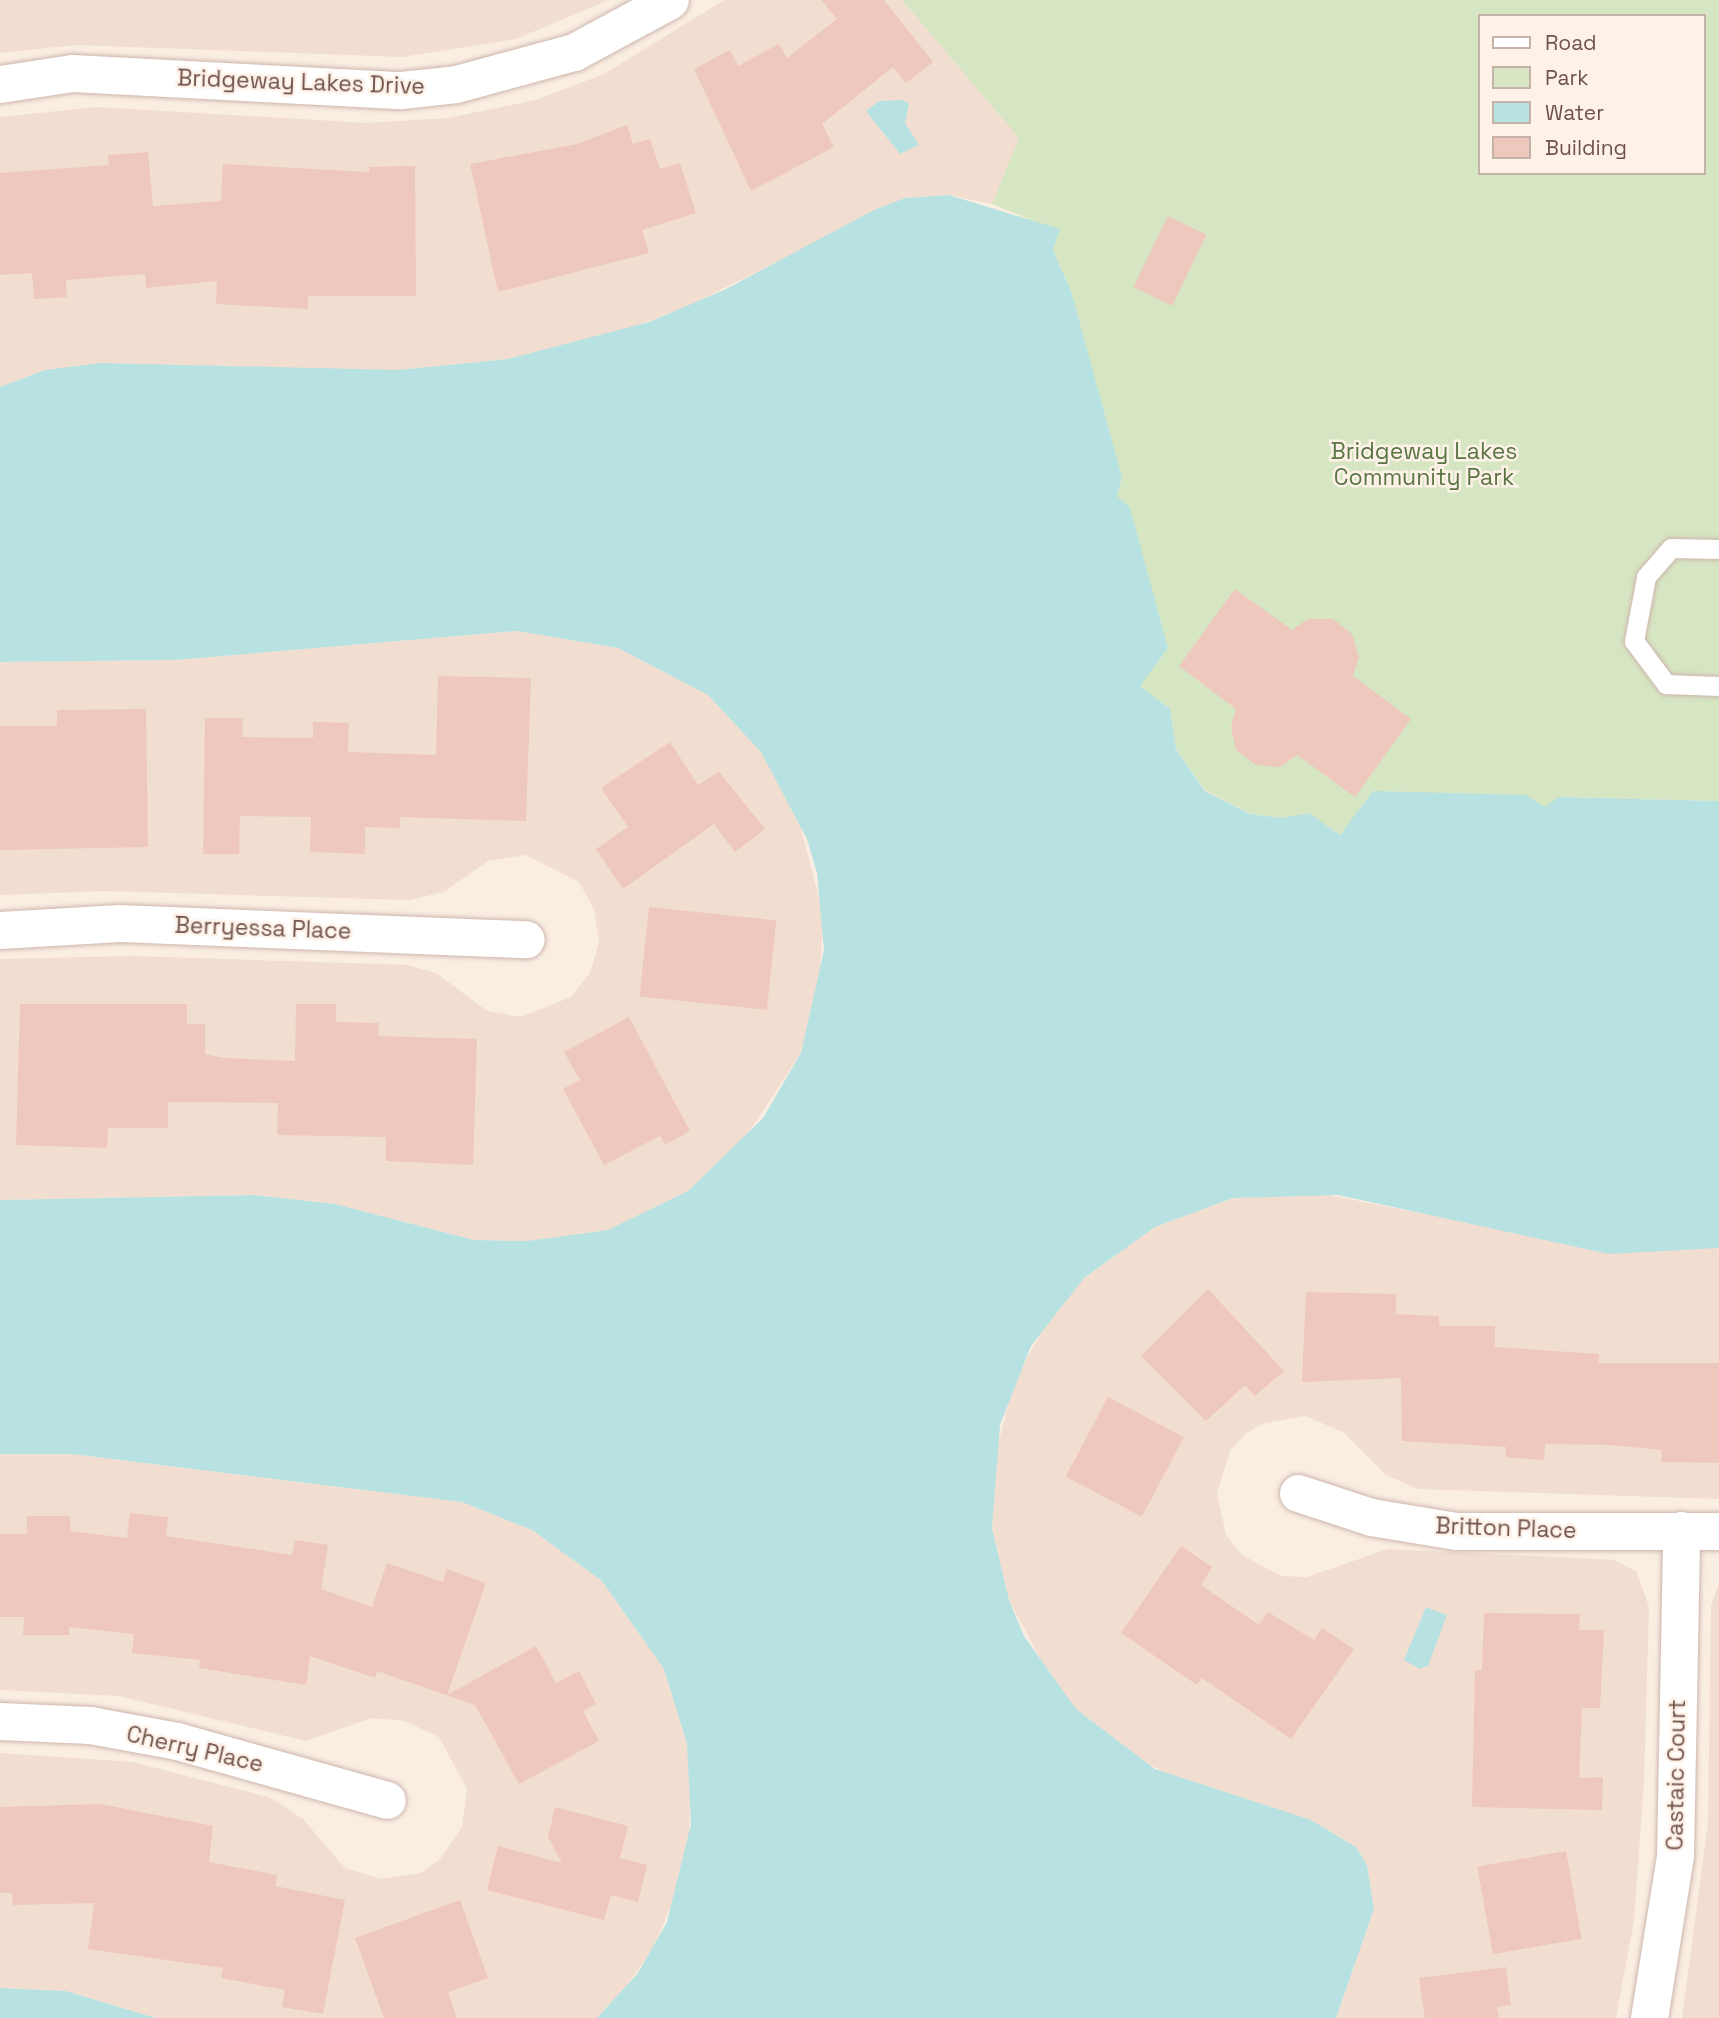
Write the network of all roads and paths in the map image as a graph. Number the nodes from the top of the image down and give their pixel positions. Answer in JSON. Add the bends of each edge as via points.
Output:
{"nodes":[{"id":1,"x":670,"y":0,"type":"edge"},
{"id":2,"x":0,"y":84,"type":"edge"},
{"id":3,"x":1719,"y":549,"type":"edge"},
{"id":4,"x":1719,"y":686,"type":"edge"},
{"id":5,"x":0,"y":930,"type":"edge"},
{"id":6,"x":526,"y":939,"type":"dead end"},
{"id":7,"x":1297,"y":1493,"type":"dead end"},
{"id":8,"x":1681,"y":1531,"type":"junction"},
{"id":9,"x":1719,"y":1531,"type":"edge"},
{"id":10,"x":0,"y":1721,"type":"edge"},
{"id":11,"x":387,"y":1800,"type":"dead end"},
{"id":12,"x":1649,"y":2018,"type":"edge"}],
"edges":[{"from":1,"to":2,"type":"street","name":"Bridgeway Lakes Drive","via":[[575,52],[456,84],[401,90],[72,73]]},
{"from":3,"to":4,"type":"lane","via":[[1671,548],[1646,577],[1634,640],[1666,684]]},
{"from":5,"to":6,"type":"street","name":"Berryessa Place","via":[[120,923]]},
{"from":7,"to":8,"type":"street","name":"Britton Place","via":[[1371,1517],[1456,1531]]},
{"from":8,"to":9,"type":"street","name":"Britton Place"},
{"from":8,"to":12,"type":"street","name":"Castaic Court","via":[[1675,1856]]},
{"from":10,"to":11,"type":"street","name":"Cherry Place","via":[[90,1726],[177,1741]]}]}
